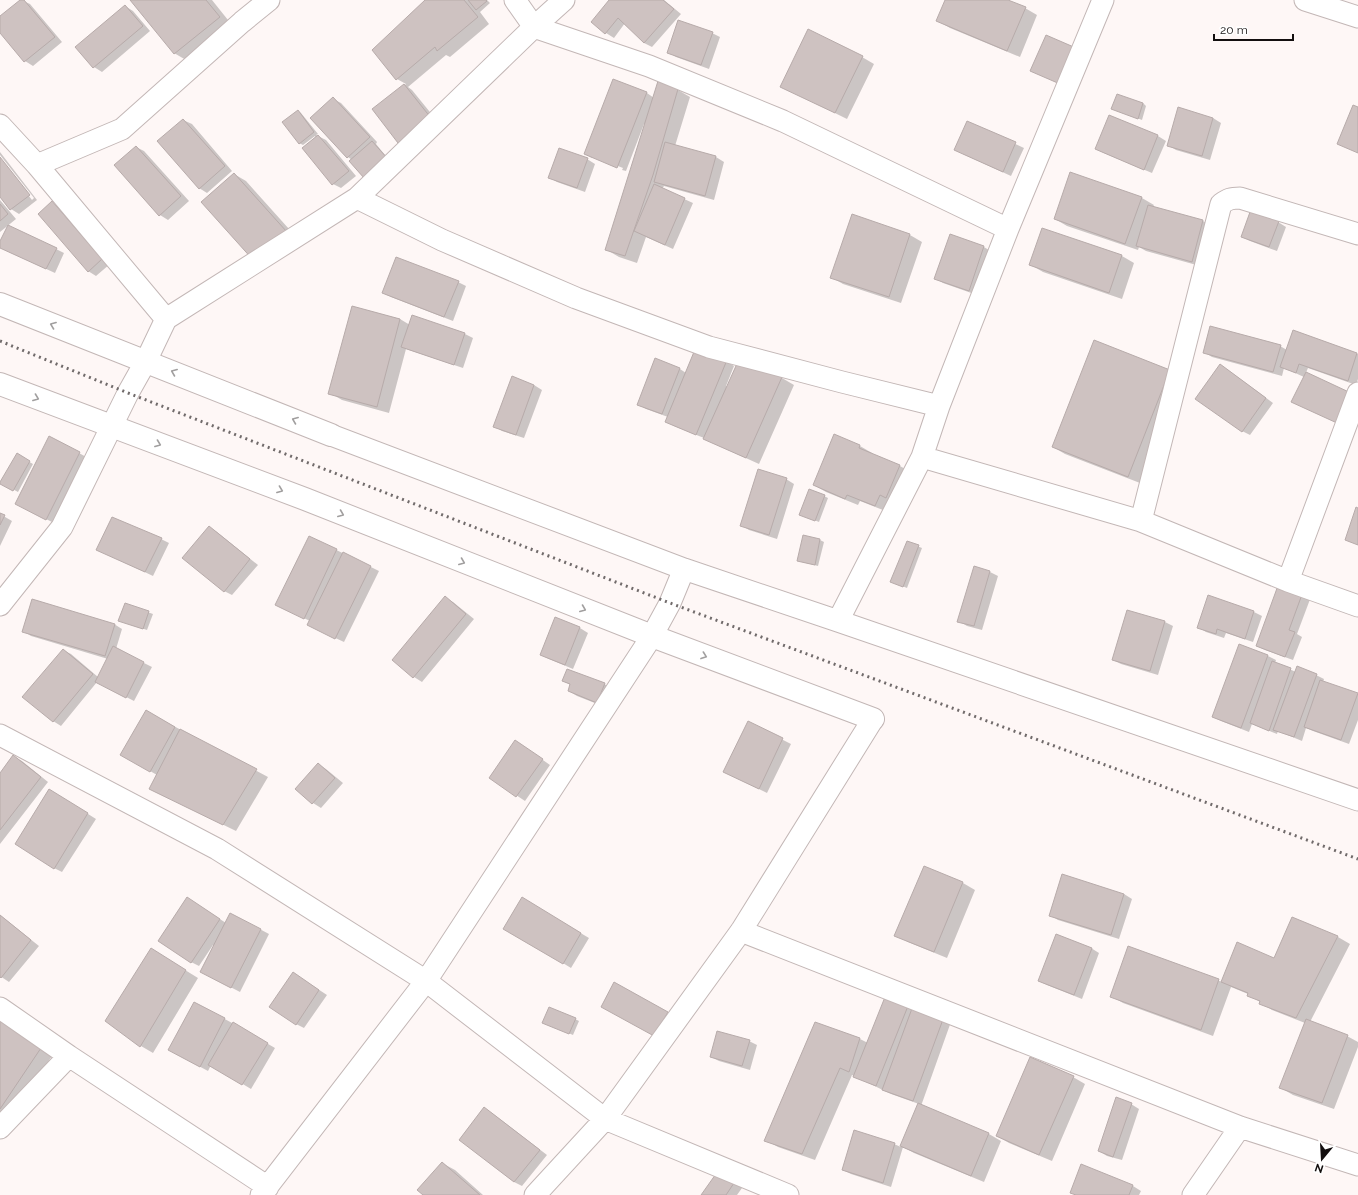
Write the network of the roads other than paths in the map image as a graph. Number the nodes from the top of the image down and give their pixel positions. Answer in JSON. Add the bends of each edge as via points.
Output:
{"nodes":[{"id":1,"x":269,"y":0,"type":"edge"},
{"id":2,"x":515,"y":0,"type":"edge"},
{"id":3,"x":564,"y":0,"type":"edge"},
{"id":4,"x":1103,"y":0,"type":"edge"},
{"id":5,"x":1305,"y":0,"type":"edge"},
{"id":6,"x":1358,"y":17,"type":"edge"},
{"id":7,"x":534,"y":27,"type":"junction"},
{"id":8,"x":0,"y":125,"type":"edge"},
{"id":9,"x":37,"y":165,"type":"junction"},
{"id":10,"x":357,"y":198,"type":"junction"},
{"id":11,"x":1008,"y":229,"type":"junction"},
{"id":12,"x":1358,"y":234,"type":"edge"},
{"id":13,"x":0,"y":304,"type":"edge"},
{"id":14,"x":166,"y":319,"type":"junction"},
{"id":15,"x":146,"y":361,"type":"junction"},
{"id":16,"x":0,"y":384,"type":"edge"},
{"id":17,"x":1358,"y":393,"type":"edge"},
{"id":18,"x":940,"y":406,"type":"junction"},
{"id":19,"x":111,"y":427,"type":"junction"},
{"id":20,"x":331,"y":435,"type":"joint"},
{"id":21,"x":922,"y":457,"type":"junction"},
{"id":22,"x":1141,"y":521,"type":"junction"},
{"id":23,"x":684,"y":569,"type":"junction"},
{"id":24,"x":1288,"y":581,"type":"junction"},
{"id":25,"x":0,"y":605,"type":"edge"},
{"id":26,"x":1358,"y":606,"type":"edge"},
{"id":27,"x":838,"y":621,"type":"junction"},
{"id":28,"x":652,"y":636,"type":"junction"},
{"id":29,"x":873,"y":719,"type":"joint"},
{"id":30,"x":0,"y":735,"type":"edge"},
{"id":31,"x":1358,"y":800,"type":"edge"},
{"id":32,"x":741,"y":931,"type":"junction"},
{"id":33,"x":426,"y":981,"type":"junction"},
{"id":34,"x":0,"y":1008,"type":"edge"},
{"id":35,"x":69,"y":1056,"type":"junction"},
{"id":36,"x":605,"y":1119,"type":"junction"},
{"id":37,"x":1240,"y":1127,"type":"junction"},
{"id":38,"x":0,"y":1128,"type":"edge"},
{"id":39,"x":1358,"y":1165,"type":"edge"},
{"id":40,"x":265,"y":1191,"type":"edge"},
{"id":41,"x":536,"y":1195,"type":"edge"},
{"id":42,"x":788,"y":1195,"type":"edge"},
{"id":43,"x":1193,"y":1195,"type":"edge"}],
"edges":[{"from":1,"to":9,"type":"street","via":[[122,129]]},
{"from":2,"to":7,"type":"street"},
{"from":3,"to":7,"type":"street"},
{"from":4,"to":11,"type":"street"},
{"from":5,"to":6,"type":"street"},
{"from":7,"to":10,"type":"street"},
{"from":7,"to":11,"type":"street","via":[[649,66],[783,121]]},
{"from":8,"to":9,"type":"street"},
{"from":9,"to":14,"type":"street"},
{"from":10,"to":14,"type":"street"},
{"from":10,"to":18,"type":"street","via":[[442,240],[576,298],[709,347]]},
{"from":11,"to":18,"type":"street"},
{"from":12,"to":22,"type":"street","via":[[1240,198],[1232,198],[1221,204]]},
{"from":15,"to":13,"type":"main road","one_way":true},
{"from":14,"to":15,"type":"street"},
{"from":15,"to":19,"type":"street"},
{"from":20,"to":15,"type":"main road","one_way":true},
{"from":16,"to":19,"type":"main road","one_way":true},
{"from":17,"to":24,"type":"street"},
{"from":18,"to":21,"type":"street"},
{"from":19,"to":25,"type":"street","via":[[62,527]]},
{"from":19,"to":28,"type":"main road","one_way":true,"via":[[305,499]]},
{"from":20,"to":23,"type":"street"},
{"from":21,"to":22,"type":"street"},
{"from":21,"to":27,"type":"street"},
{"from":22,"to":24,"type":"street"},
{"from":23,"to":27,"type":"street"},
{"from":23,"to":28,"type":"street","via":[[670,603]]},
{"from":24,"to":26,"type":"street"},
{"from":27,"to":31,"type":"street"},
{"from":28,"to":29,"type":"main road","one_way":true},
{"from":28,"to":33,"type":"street"},
{"from":29,"to":32,"type":"street"},
{"from":30,"to":33,"type":"street","via":[[216,849]]},
{"from":32,"to":36,"type":"street"},
{"from":32,"to":37,"type":"street"},
{"from":33,"to":36,"type":"street"},
{"from":33,"to":40,"type":"street"},
{"from":34,"to":35,"type":"street"},
{"from":35,"to":38,"type":"street"},
{"from":35,"to":40,"type":"street"},
{"from":36,"to":41,"type":"street"},
{"from":36,"to":42,"type":"street"},
{"from":37,"to":39,"type":"street"},
{"from":37,"to":43,"type":"street"}]}
